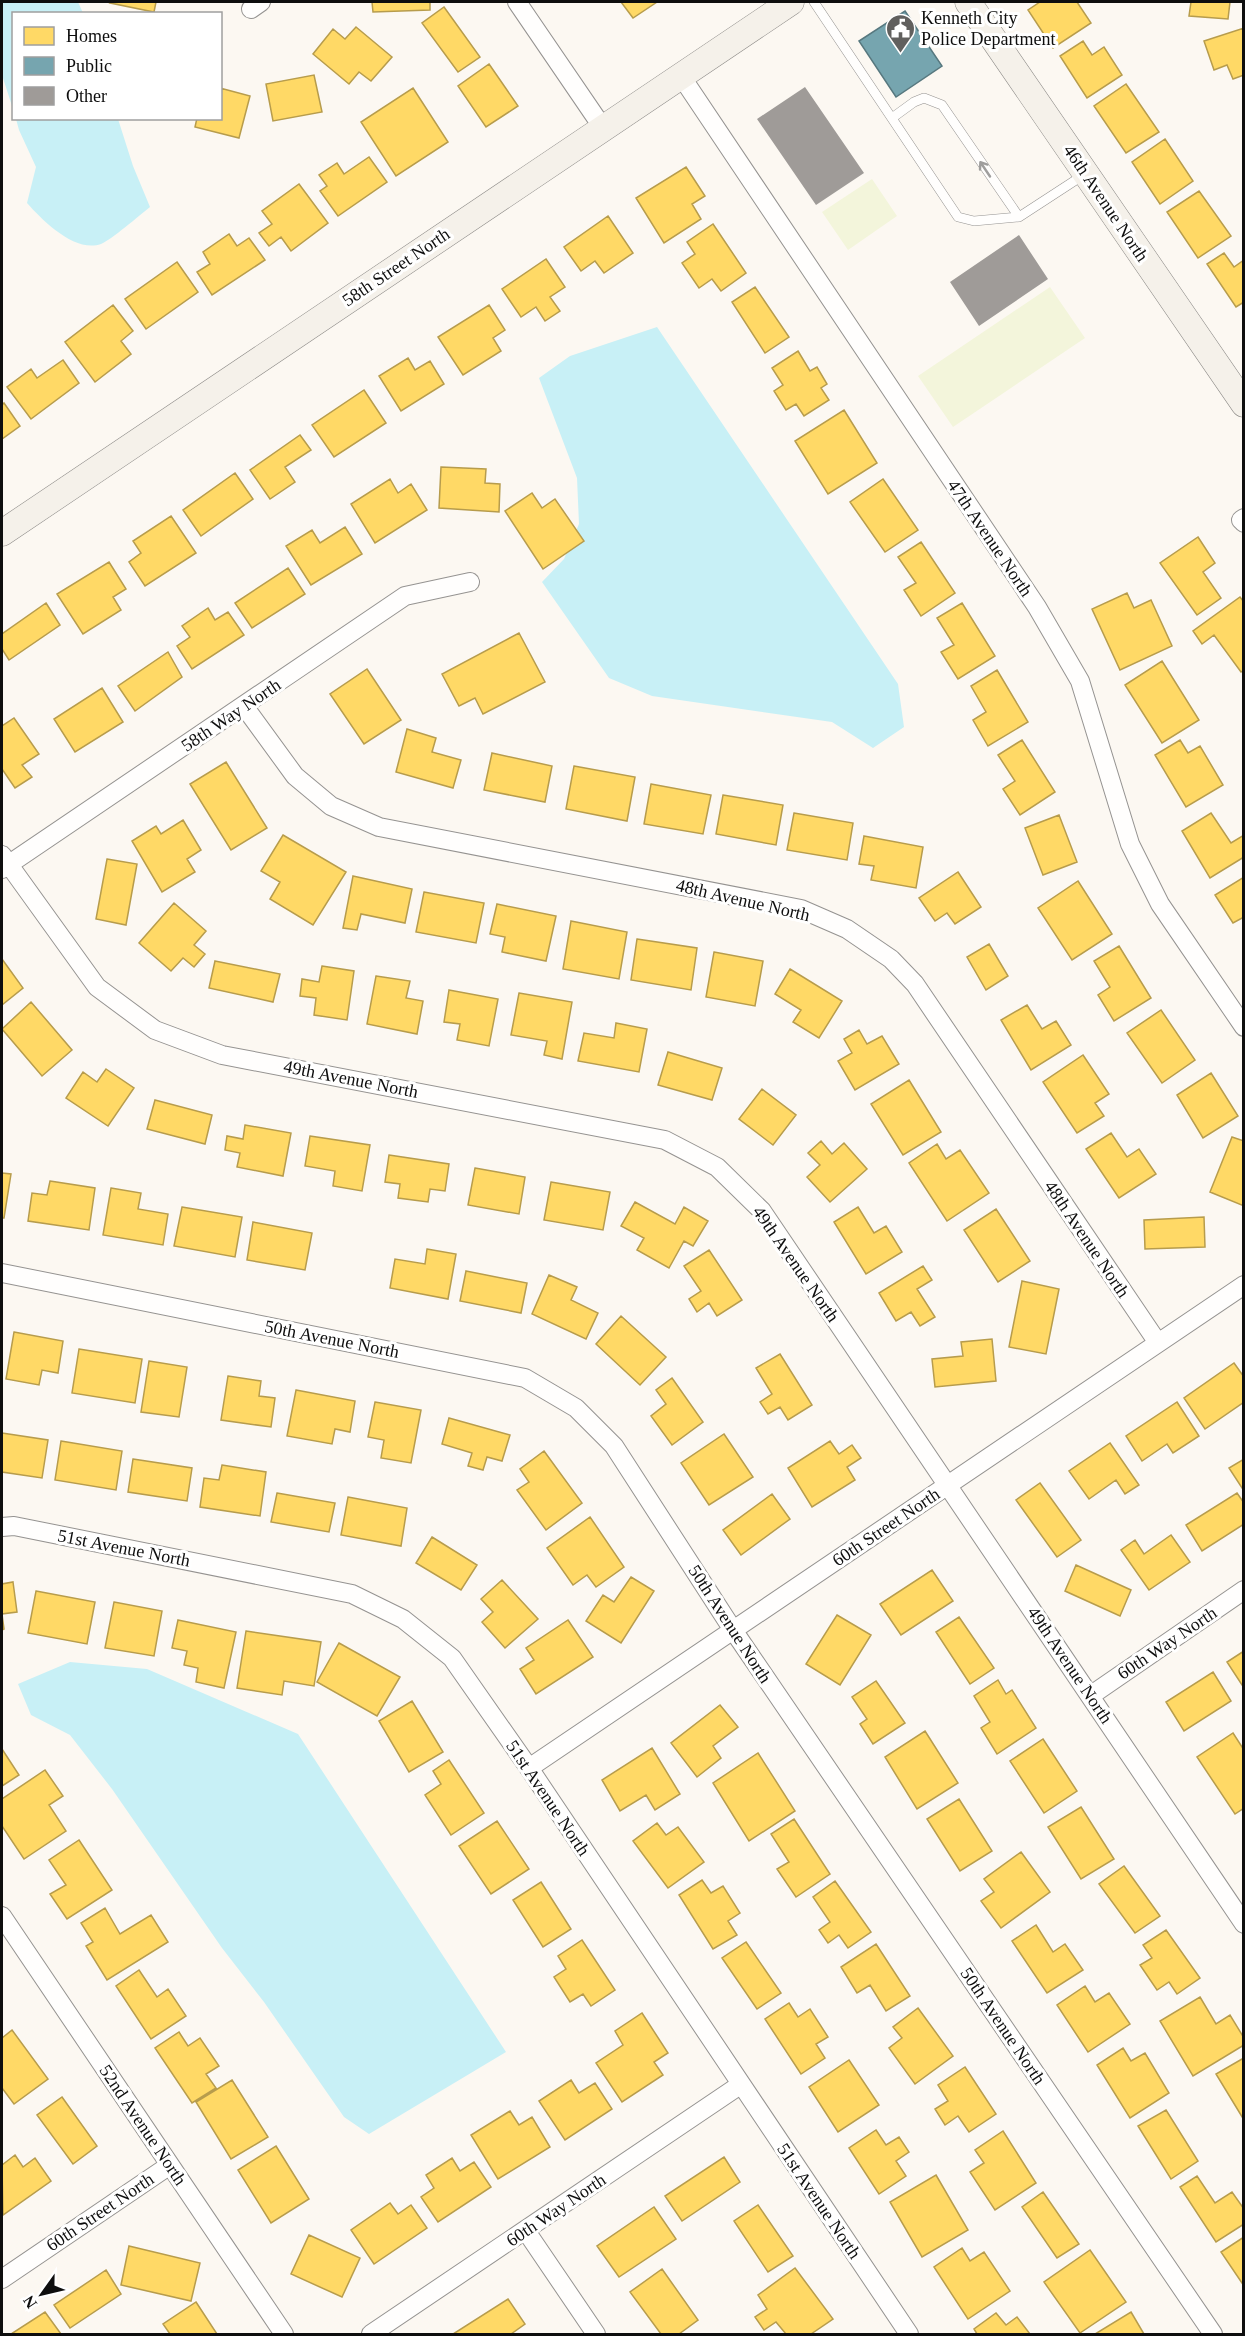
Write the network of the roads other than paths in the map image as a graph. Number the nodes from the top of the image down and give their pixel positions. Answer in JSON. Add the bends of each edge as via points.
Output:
{"nodes":[{"id":1,"x":517,"y":2,"type":"edge"},
{"id":2,"x":791,"y":2,"type":"edge"},
{"id":3,"x":814,"y":2,"type":"edge"},
{"id":4,"x":968,"y":2,"type":"edge"},
{"id":5,"x":681,"y":76,"type":"junction"},
{"id":6,"x":892,"y":118,"type":"junction"},
{"id":7,"x":603,"y":128,"type":"junction"},
{"id":8,"x":1085,"y":174,"type":"junction"},
{"id":9,"x":1019,"y":217,"type":"junction"},
{"id":10,"x":1244,"y":405,"type":"edge"},
{"id":11,"x":1244,"y":518,"type":"edge"},
{"id":12,"x":1244,"y":523,"type":"edge"},
{"id":13,"x":2,"y":533,"type":"edge"},
{"id":14,"x":470,"y":582,"type":"dead end"},
{"id":15,"x":244,"y":706,"type":"junction"},
{"id":16,"x":4,"y":863,"type":"edge"},
{"id":17,"x":1244,"y":1027,"type":"edge"},
{"id":18,"x":2,"y":1274,"type":"edge"},
{"id":19,"x":1244,"y":1285,"type":"edge"},
{"id":20,"x":1158,"y":1343,"type":"junction"},
{"id":21,"x":948,"y":1485,"type":"junction"},
{"id":22,"x":2,"y":1527,"type":"edge"},
{"id":23,"x":1244,"y":1590,"type":"edge"},
{"id":24,"x":733,"y":1630,"type":"junction"},
{"id":25,"x":1090,"y":1696,"type":"junction"},
{"id":26,"x":529,"y":1768,"type":"junction"},
{"id":27,"x":2,"y":1916,"type":"edge"},
{"id":28,"x":1244,"y":1924,"type":"edge"},
{"id":29,"x":740,"y":2085,"type":"junction"},
{"id":30,"x":170,"y":2165,"type":"junction"},
{"id":31,"x":526,"y":2231,"type":"junction"},
{"id":32,"x":2,"y":2279,"type":"edge"},
{"id":33,"x":284,"y":2334,"type":"edge"},
{"id":34,"x":371,"y":2334,"type":"edge"},
{"id":35,"x":596,"y":2334,"type":"edge"},
{"id":36,"x":909,"y":2334,"type":"edge"},
{"id":37,"x":1213,"y":2334,"type":"edge"}],
"edges":[{"from":1,"to":7,"type":"street"},
{"from":2,"to":5,"type":"street","name":"58th Street North"},
{"from":3,"to":6,"type":"lane"},
{"from":4,"to":8,"type":"street","name":"46th Avenue North"},
{"from":5,"to":7,"type":"street","name":"58th Street North"},
{"from":5,"to":17,"type":"street","name":"47th Avenue North","via":[[1037,607],[1080,681],[1130,844],[1160,904]]},
{"from":6,"to":9,"type":"lane","via":[[958,217],[974,221]]},
{"from":9,"to":6,"type":"lane","one_way":true,"via":[[942,105],[924,98]]},
{"from":7,"to":13,"type":"street","name":"58th Street North"},
{"from":8,"to":9,"type":"lane"},
{"from":8,"to":10,"type":"street","name":"46th Avenue North"},
{"from":11,"to":12,"type":"street"},
{"from":14,"to":15,"type":"street","name":"58th Way North","via":[[405,596]]},
{"from":15,"to":16,"type":"street","name":"58th Way North"},
{"from":15,"to":20,"type":"street","name":"48th Avenue North","via":[[295,776],[331,806],[379,827],[801,909],[847,929],[891,959],[915,984]]},
{"from":16,"to":21,"type":"street","name":"49th Avenue North","via":[[97,987],[155,1030],[222,1054],[666,1140],[717,1167],[762,1211]]},
{"from":18,"to":24,"type":"street","name":"50th Avenue North","via":[[525,1378],[576,1408],[614,1446]]},
{"from":19,"to":20,"type":"street","name":"60th Street North"},
{"from":20,"to":21,"type":"street","name":"60th Street North"},
{"from":21,"to":24,"type":"street","name":"60th Street North"},
{"from":21,"to":25,"type":"street","name":"49th Avenue North"},
{"from":22,"to":26,"type":"street","name":"51st Avenue North","via":[[14,1526],[352,1594],[403,1618],[452,1658]]},
{"from":23,"to":25,"type":"street","name":"60th Way North"},
{"from":24,"to":26,"type":"street","name":"60th Street North"},
{"from":24,"to":37,"type":"street","name":"50th Avenue North"},
{"from":25,"to":28,"type":"street","name":"49th Avenue North"},
{"from":26,"to":29,"type":"street","name":"51st Avenue North"},
{"from":27,"to":30,"type":"street","name":"52nd Avenue North"},
{"from":29,"to":31,"type":"street","name":"60th Way North"},
{"from":29,"to":36,"type":"street","name":"51st Avenue North"},
{"from":30,"to":32,"type":"street","name":"60th Street North"},
{"from":30,"to":33,"type":"street","name":"52nd Avenue North"},
{"from":31,"to":34,"type":"street","name":"60th Way North"},
{"from":31,"to":35,"type":"street"}]}
